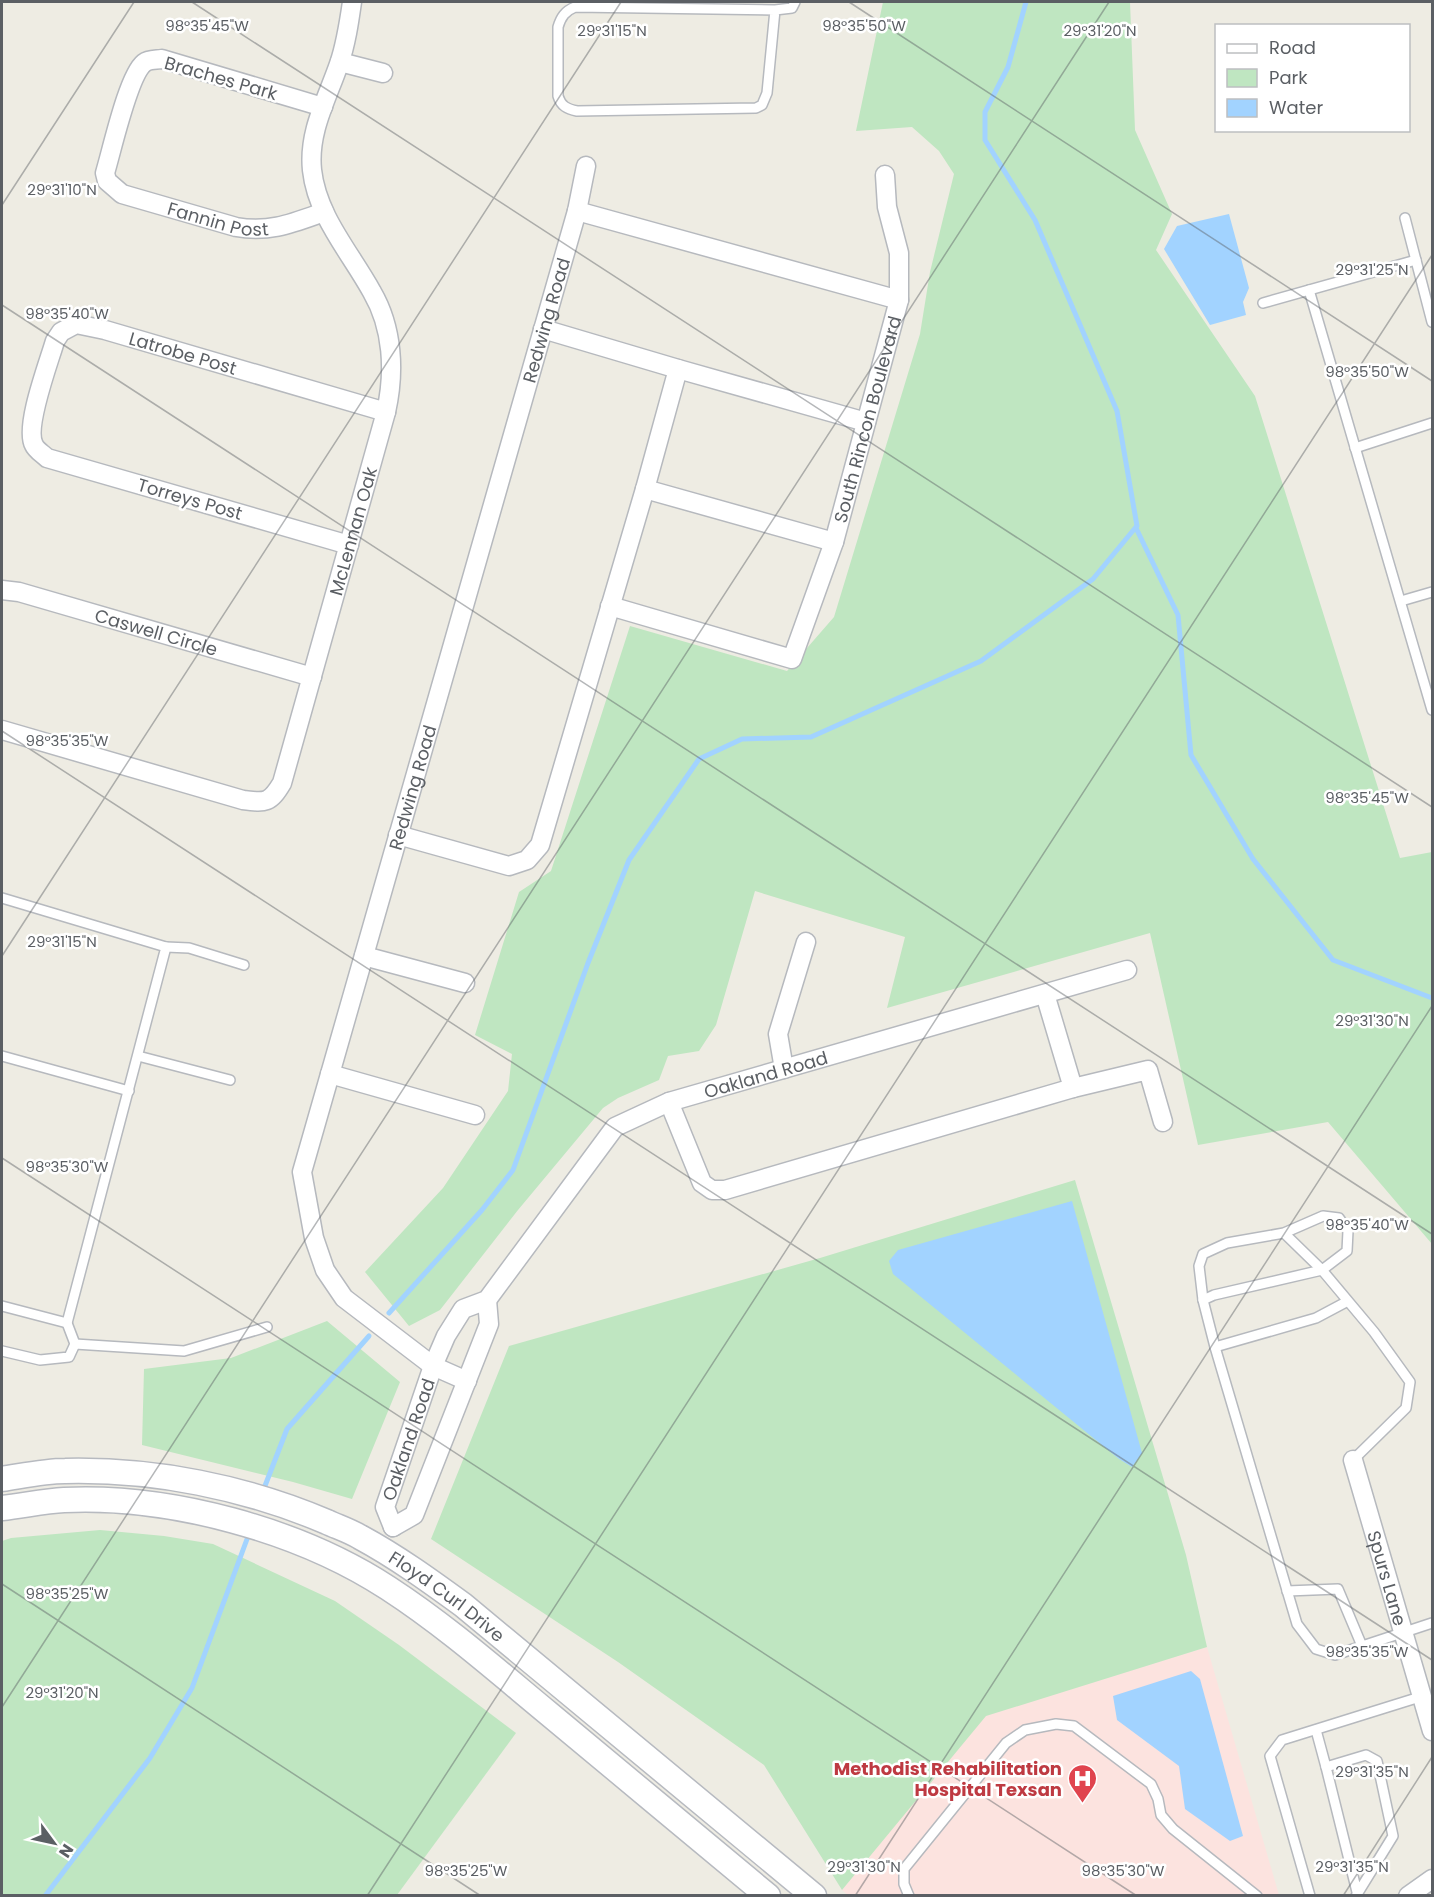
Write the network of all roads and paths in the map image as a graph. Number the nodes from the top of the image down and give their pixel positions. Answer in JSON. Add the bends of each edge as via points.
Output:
{"nodes":[{"id":1,"x":352,"y":2,"type":"edge"},
{"id":2,"x":795,"y":2,"type":"edge"},
{"id":3,"x":775,"y":10,"type":"junction"},
{"id":4,"x":340,"y":62,"type":"junction"},
{"id":5,"x":383,"y":73,"type":"dead end"},
{"id":6,"x":323,"y":107,"type":"junction"},
{"id":7,"x":586,"y":166,"type":"dead end"},
{"id":8,"x":885,"y":175,"type":"dead end"},
{"id":9,"x":114,"y":187,"type":"joint"},
{"id":10,"x":577,"y":211,"type":"junction"},
{"id":11,"x":324,"y":212,"type":"junction"},
{"id":12,"x":1405,"y":218,"type":"dead end"},
{"id":13,"x":1416,"y":260,"type":"junction"},
{"id":14,"x":1309,"y":290,"type":"junction"},
{"id":15,"x":899,"y":300,"type":"junction"},
{"id":16,"x":1263,"y":303,"type":"dead end"},
{"id":17,"x":1432,"y":322,"type":"edge"},
{"id":18,"x":543,"y":329,"type":"junction"},
{"id":19,"x":678,"y":369,"type":"junction"},
{"id":20,"x":386,"y":412,"type":"junction"},
{"id":21,"x":866,"y":422,"type":"junction"},
{"id":22,"x":1432,"y":423,"type":"edge"},
{"id":23,"x":34,"y":447,"type":"joint"},
{"id":24,"x":1355,"y":448,"type":"junction"},
{"id":25,"x":645,"y":489,"type":"junction"},
{"id":26,"x":834,"y":542,"type":"junction"},
{"id":27,"x":349,"y":544,"type":"junction"},
{"id":28,"x":2,"y":590,"type":"edge"},
{"id":29,"x":1432,"y":592,"type":"edge"},
{"id":30,"x":1401,"y":601,"type":"junction"},
{"id":31,"x":610,"y":606,"type":"junction"},
{"id":32,"x":312,"y":677,"type":"junction"},
{"id":33,"x":1432,"y":710,"type":"edge"},
{"id":34,"x":2,"y":730,"type":"edge"},
{"id":35,"x":398,"y":835,"type":"junction"},
{"id":36,"x":2,"y":898,"type":"edge"},
{"id":37,"x":806,"y":942,"type":"dead end"},
{"id":38,"x":166,"y":947,"type":"junction"},
{"id":39,"x":364,"y":956,"type":"junction"},
{"id":40,"x":244,"y":965,"type":"dead end"},
{"id":41,"x":1127,"y":970,"type":"dead end"},
{"id":42,"x":465,"y":983,"type":"dead end"},
{"id":43,"x":1045,"y":994,"type":"junction"},
{"id":44,"x":2,"y":1056,"type":"edge"},
{"id":45,"x":138,"y":1056,"type":"junction"},
{"id":46,"x":784,"y":1069,"type":"junction"},
{"id":47,"x":330,"y":1074,"type":"junction"},
{"id":48,"x":230,"y":1080,"type":"dead end"},
{"id":49,"x":1073,"y":1088,"type":"junction"},
{"id":50,"x":129,"y":1091,"type":"junction"},
{"id":51,"x":669,"y":1102,"type":"junction"},
{"id":52,"x":475,"y":1114,"type":"dead end"},
{"id":53,"x":1163,"y":1122,"type":"dead end"},
{"id":54,"x":1284,"y":1233,"type":"junction"},
{"id":55,"x":1322,"y":1270,"type":"junction"},
{"id":56,"x":487,"y":1300,"type":"junction"},
{"id":57,"x":1203,"y":1300,"type":"junction"},
{"id":58,"x":1348,"y":1301,"type":"junction"},
{"id":59,"x":2,"y":1306,"type":"edge"},
{"id":60,"x":67,"y":1323,"type":"junction"},
{"id":61,"x":267,"y":1327,"type":"dead end"},
{"id":62,"x":75,"y":1344,"type":"junction"},
{"id":63,"x":1215,"y":1347,"type":"junction"},
{"id":64,"x":2,"y":1351,"type":"edge"},
{"id":65,"x":433,"y":1366,"type":"junction"},
{"id":66,"x":467,"y":1381,"type":"junction"},
{"id":67,"x":1353,"y":1460,"type":"joint"},
{"id":68,"x":2,"y":1479,"type":"edge"},
{"id":69,"x":2,"y":1508,"type":"edge"},
{"id":70,"x":393,"y":1527,"type":"junction"},
{"id":71,"x":384,"y":1551,"type":"junction"},
{"id":72,"x":372,"y":1579,"type":"junction"},
{"id":73,"x":1287,"y":1592,"type":"junction"},
{"id":74,"x":1432,"y":1623,"type":"edge"},
{"id":75,"x":1403,"y":1632,"type":"junction"},
{"id":76,"x":1362,"y":1646,"type":"junction"},
{"id":77,"x":1423,"y":1696,"type":"junction"},
{"id":78,"x":1316,"y":1731,"type":"junction"},
{"id":79,"x":1432,"y":1731,"type":"edge"},
{"id":80,"x":1326,"y":1767,"type":"junction"},
{"id":81,"x":1432,"y":1879,"type":"edge"},
{"id":82,"x":1357,"y":1894,"type":"edge"},
{"id":83,"x":768,"y":1896,"type":"edge"},
{"id":84,"x":814,"y":1896,"type":"edge"},
{"id":85,"x":909,"y":1896,"type":"edge"},
{"id":86,"x":1257,"y":1896,"type":"edge"},
{"id":87,"x":1310,"y":1896,"type":"edge"},
{"id":88,"x":1408,"y":1896,"type":"edge"}],
"edges":[{"from":1,"to":4,"type":"street","name":"McLennan Oak"},
{"from":2,"to":3,"type":"lane","via":[[792,9]]},
{"from":3,"to":3,"type":"lane","via":[[575,7],[568,10],[558,27],[560,102],[566,109],[577,111],[756,108],[762,105],[767,93]]},
{"from":4,"to":5,"type":"street"},
{"from":4,"to":6,"type":"street","name":"McLennan Oak"},
{"from":6,"to":9,"type":"street","name":"Braches Park","via":[[162,59],[148,60],[137,72],[124,105],[105,173]]},
{"from":6,"to":11,"type":"street","name":"McLennan Oak","via":[[311,149],[315,185]]},
{"from":7,"to":10,"type":"street","name":"Redwing Road"},
{"from":8,"to":15,"type":"street","name":"South Rincon Boulevard","via":[[887,207],[899,253]]},
{"from":9,"to":11,"type":"street","name":"Fannin Post","via":[[133,198],[253,230],[286,225]]},
{"from":10,"to":15,"type":"street"},
{"from":10,"to":18,"type":"street","name":"Redwing Road"},
{"from":11,"to":20,"type":"street","name":"McLennan Oak","via":[[374,294],[382,315],[392,372]]},
{"from":12,"to":13,"type":"lane"},
{"from":13,"to":14,"type":"lane"},
{"from":13,"to":17,"type":"lane"},
{"from":14,"to":16,"type":"lane"},
{"from":14,"to":24,"type":"lane"},
{"from":15,"to":21,"type":"street","name":"South Rincon Boulevard"},
{"from":18,"to":19,"type":"street"},
{"from":18,"to":35,"type":"street","name":"Redwing Road"},
{"from":19,"to":21,"type":"street"},
{"from":19,"to":25,"type":"street"},
{"from":20,"to":23,"type":"street","name":"Latrobe Post","via":[[76,324],[61,332],[55,341],[34,413]]},
{"from":20,"to":27,"type":"street","name":"McLennan Oak"},
{"from":21,"to":26,"type":"street","name":"South Rincon Boulevard"},
{"from":22,"to":24,"type":"lane"},
{"from":23,"to":27,"type":"street","name":"Torreys Post","via":[[47,458]]},
{"from":24,"to":30,"type":"lane"},
{"from":25,"to":26,"type":"street"},
{"from":25,"to":31,"type":"street"},
{"from":26,"to":31,"type":"street","name":"South Rincon Boulevard","via":[[792,659]]},
{"from":27,"to":32,"type":"street","name":"McLennan Oak"},
{"from":28,"to":32,"type":"street","name":"Caswell Circle"},
{"from":29,"to":30,"type":"lane"},
{"from":30,"to":33,"type":"lane"},
{"from":31,"to":35,"type":"street","via":[[540,845],[527,860],[509,866]]},
{"from":32,"to":34,"type":"street","name":"McLennan Oak","via":[[282,783],[275,795],[262,802],[243,800]]},
{"from":35,"to":39,"type":"street","name":"Redwing Road"},
{"from":36,"to":38,"type":"lane"},
{"from":37,"to":46,"type":"street","via":[[778,1034]]},
{"from":38,"to":40,"type":"lane","via":[[189,948]]},
{"from":38,"to":45,"type":"lane"},
{"from":39,"to":42,"type":"street"},
{"from":39,"to":47,"type":"street","name":"Redwing Road"},
{"from":41,"to":43,"type":"street","name":"Oakland Road"},
{"from":43,"to":46,"type":"street","name":"Oakland Road"},
{"from":43,"to":49,"type":"street"},
{"from":44,"to":50,"type":"lane"},
{"from":45,"to":48,"type":"lane"},
{"from":45,"to":50,"type":"lane"},
{"from":46,"to":51,"type":"street","name":"Oakland Road"},
{"from":47,"to":52,"type":"street"},
{"from":47,"to":65,"type":"street","name":"Redwing Road","via":[[302,1172],[314,1238],[325,1270],[344,1298]]},
{"from":49,"to":51,"type":"street","via":[[725,1190],[712,1190],[702,1183]]},
{"from":49,"to":53,"type":"street","via":[[1148,1070]]},
{"from":50,"to":60,"type":"lane"},
{"from":51,"to":56,"type":"street","name":"Oakland Road","via":[[615,1127]]},
{"from":54,"to":55,"type":"lane"},
{"from":54,"to":55,"type":"lane","via":[[1323,1216],[1340,1218],[1348,1231],[1347,1251]]},
{"from":54,"to":57,"type":"lane","via":[[1227,1243],[1203,1254],[1199,1266]]},
{"from":55,"to":57,"type":"lane"},
{"from":55,"to":58,"type":"lane"},
{"from":56,"to":65,"type":"street","name":"Oakland Road","via":[[463,1309]]},
{"from":56,"to":66,"type":"street","name":"Oakland Road","via":[[489,1324]]},
{"from":57,"to":63,"type":"lane"},
{"from":58,"to":63,"type":"lane","via":[[1316,1318]]},
{"from":58,"to":67,"type":"lane","via":[[1410,1382],[1406,1408]]},
{"from":59,"to":60,"type":"lane"},
{"from":60,"to":62,"type":"lane"},
{"from":61,"to":62,"type":"lane","via":[[184,1351]]},
{"from":62,"to":64,"type":"lane","via":[[69,1357],[40,1360]]},
{"from":63,"to":73,"type":"lane"},
{"from":65,"to":66,"type":"street","name":"Redwing Road"},
{"from":65,"to":70,"type":"street","name":"Oakland Road","via":[[385,1507]]},
{"from":66,"to":70,"type":"street","name":"Oakland Road","via":[[414,1515]]},
{"from":67,"to":75,"type":"street","name":"Spurs Lane"},
{"from":68,"to":71,"type":"street","name":"Floyd Curl Drive","via":[[62,1471],[163,1476],[230,1489],[292,1507]]},
{"from":69,"to":72,"type":"street","name":"Floyd Curl Drive","via":[[64,1500],[107,1501],[223,1518],[281,1535]]},
{"from":70,"to":71,"type":"street"},
{"from":71,"to":72,"type":"street"},
{"from":71,"to":84,"type":"street","name":"Floyd Curl Drive","via":[[464,1605]]},
{"from":72,"to":83,"type":"street","name":"Floyd Curl Drive","via":[[445,1628]]},
{"from":73,"to":76,"type":"lane","via":[[1338,1589]]},
{"from":73,"to":76,"type":"lane","via":[[1296,1624],[1316,1649],[1335,1655]]},
{"from":74,"to":75,"type":"lane"},
{"from":75,"to":76,"type":"lane"},
{"from":75,"to":77,"type":"street","name":"Spurs Lane"},
{"from":77,"to":78,"type":"lane"},
{"from":77,"to":79,"type":"street","name":"Spurs Lane"},
{"from":78,"to":80,"type":"lane"},
{"from":78,"to":87,"type":"lane","via":[[1282,1740],[1270,1756]]},
{"from":80,"to":82,"type":"lane"},
{"from":80,"to":82,"type":"lane","via":[[1366,1755],[1377,1761],[1393,1836]]},
{"from":81,"to":88,"type":"street"},
{"from":85,"to":86,"type":"lane","via":[[904,1869],[1006,1743],[1025,1730],[1056,1724],[1074,1726],[1151,1784],[1161,1815],[1173,1829]]}]}
